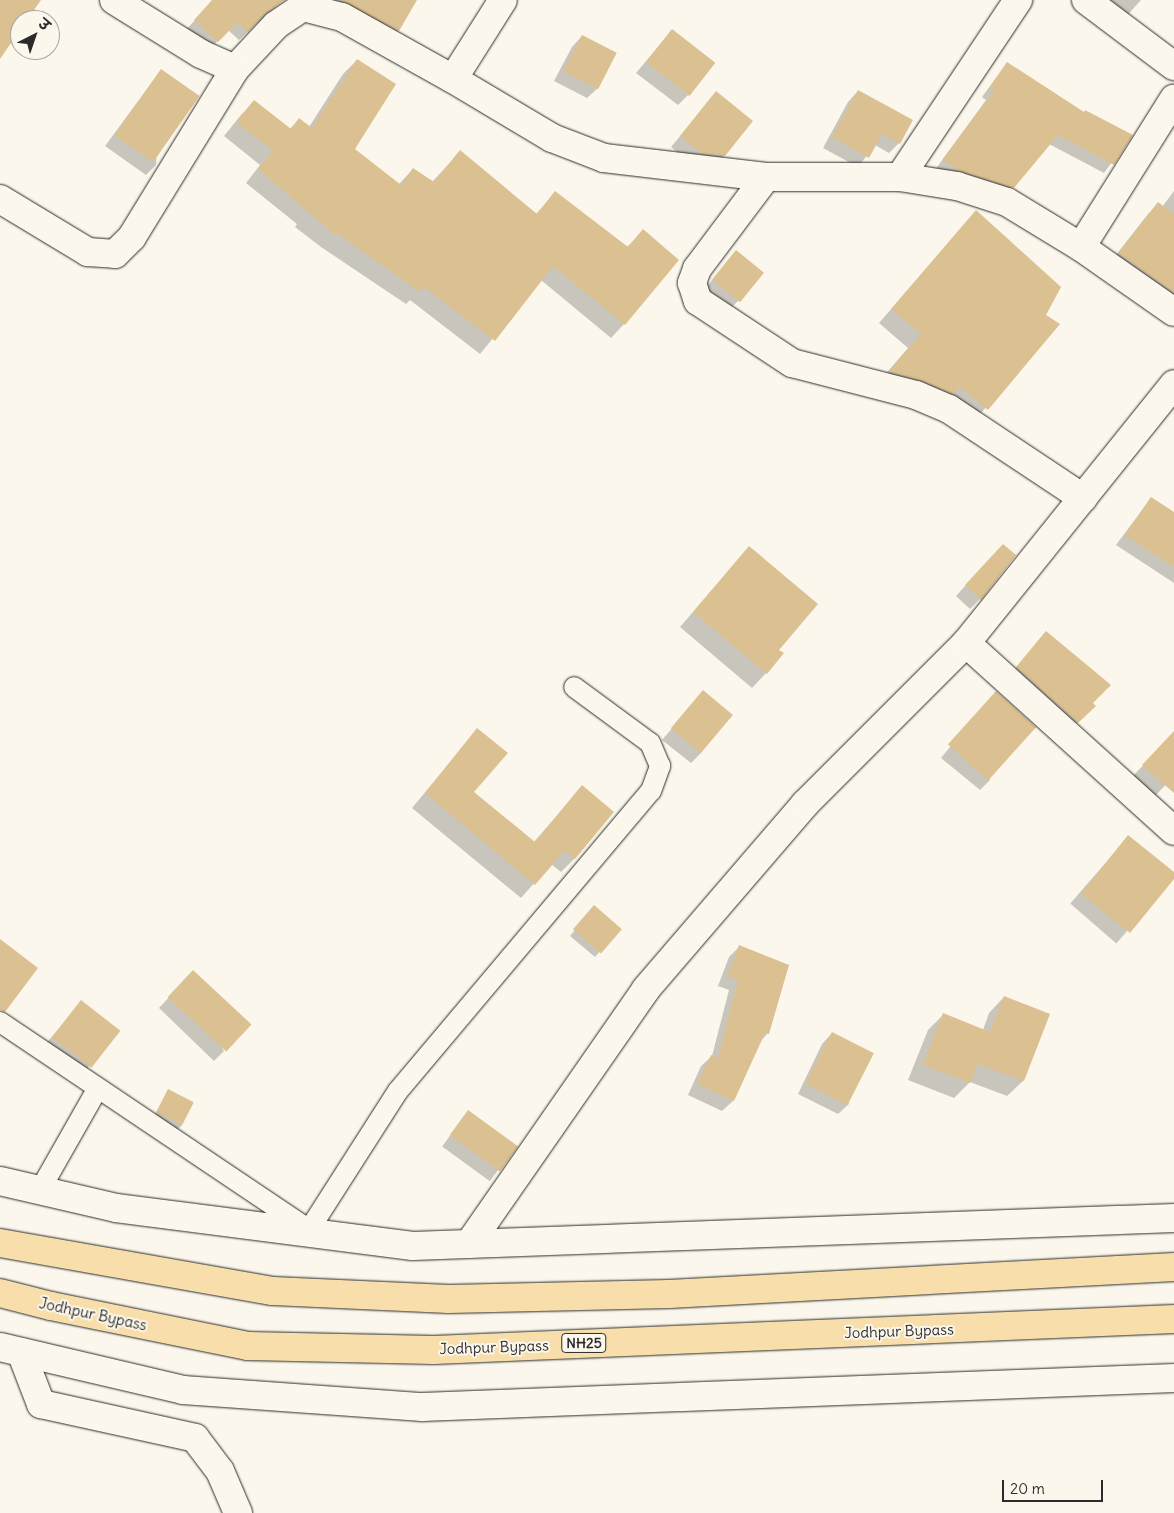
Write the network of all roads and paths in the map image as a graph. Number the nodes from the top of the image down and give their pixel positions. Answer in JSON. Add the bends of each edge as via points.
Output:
{"nodes":[{"id":1,"x":114,"y":0,"type":"edge"},
{"id":2,"x":503,"y":0,"type":"edge"},
{"id":3,"x":1018,"y":0,"type":"edge"},
{"id":4,"x":1086,"y":0,"type":"edge"},
{"id":5,"x":1174,"y":66,"type":"edge"},
{"id":6,"x":235,"y":70,"type":"junction"},
{"id":7,"x":453,"y":79,"type":"junction"},
{"id":8,"x":1174,"y":99,"type":"edge"},
{"id":9,"x":766,"y":177,"type":"junction"},
{"id":10,"x":900,"y":177,"type":"junction"},
{"id":11,"x":0,"y":199,"type":"edge"},
{"id":12,"x":1081,"y":247,"type":"junction"},
{"id":13,"x":1174,"y":312,"type":"edge"},
{"id":14,"x":1174,"y":384,"type":"edge"},
{"id":15,"x":1083,"y":498,"type":"junction"},
{"id":16,"x":966,"y":643,"type":"junction"},
{"id":17,"x":574,"y":687,"type":"dead end"},
{"id":18,"x":1174,"y":830,"type":"edge"},
{"id":19,"x":0,"y":1022,"type":"edge"},
{"id":20,"x":98,"y":1088,"type":"junction"},
{"id":21,"x":0,"y":1181,"type":"edge"},
{"id":22,"x":40,"y":1190,"type":"junction"},
{"id":23,"x":1174,"y":1218,"type":"edge"},
{"id":24,"x":0,"y":1244,"type":"edge"},
{"id":25,"x":469,"y":1244,"type":"junction"},
{"id":26,"x":1174,"y":1267,"type":"edge"},
{"id":27,"x":0,"y":1293,"type":"edge"},
{"id":28,"x":1174,"y":1320,"type":"edge"},
{"id":29,"x":11,"y":1349,"type":"edge"},
{"id":30,"x":1174,"y":1378,"type":"edge"},
{"id":31,"x":238,"y":1513,"type":"edge"}],
"edges":[{"from":1,"to":6,"type":"street","via":[[201,54]]},
{"from":2,"to":7,"type":"street"},
{"from":3,"to":10,"type":"street"},
{"from":4,"to":5,"type":"street"},
{"from":6,"to":7,"type":"street","via":[[276,25],[303,7],[342,17]]},
{"from":6,"to":11,"type":"street","via":[[132,237],[115,254],[88,252]]},
{"from":7,"to":9,"type":"street","via":[[552,138],[604,158]]},
{"from":8,"to":12,"type":"street"},
{"from":9,"to":10,"type":"street"},
{"from":9,"to":15,"type":"street","via":[[697,269],[692,283],[698,301],[792,363],[916,395],[948,409]]},
{"from":10,"to":12,"type":"street","via":[[957,186],[1007,202]]},
{"from":12,"to":13,"type":"street"},
{"from":14,"to":15,"type":"street"},
{"from":15,"to":16,"type":"street"},
{"from":16,"to":18,"type":"street"},
{"from":16,"to":25,"type":"street","via":[[805,804],[646,989]]},
{"from":17,"to":20,"type":"lane","via":[[650,743],[660,766],[651,791],[398,1091],[310,1230]]},
{"from":19,"to":20,"type":"lane"},
{"from":20,"to":22,"type":"lane"},
{"from":21,"to":22,"type":"street"},
{"from":22,"to":25,"type":"street","via":[[116,1208],[413,1246]]},
{"from":23,"to":25,"type":"street"},
{"from":24,"to":26,"type":"highway","via":[[273,1291],[449,1299],[669,1294]]},
{"from":27,"to":28,"type":"highway","name":"Jodhpur Bypass","number":"NH25","via":[[248,1346],[434,1350]]},
{"from":29,"to":30,"type":"street","via":[[183,1390],[422,1407]]},
{"from":29,"to":31,"type":"street","via":[[41,1404],[195,1438],[220,1471]]}]}
